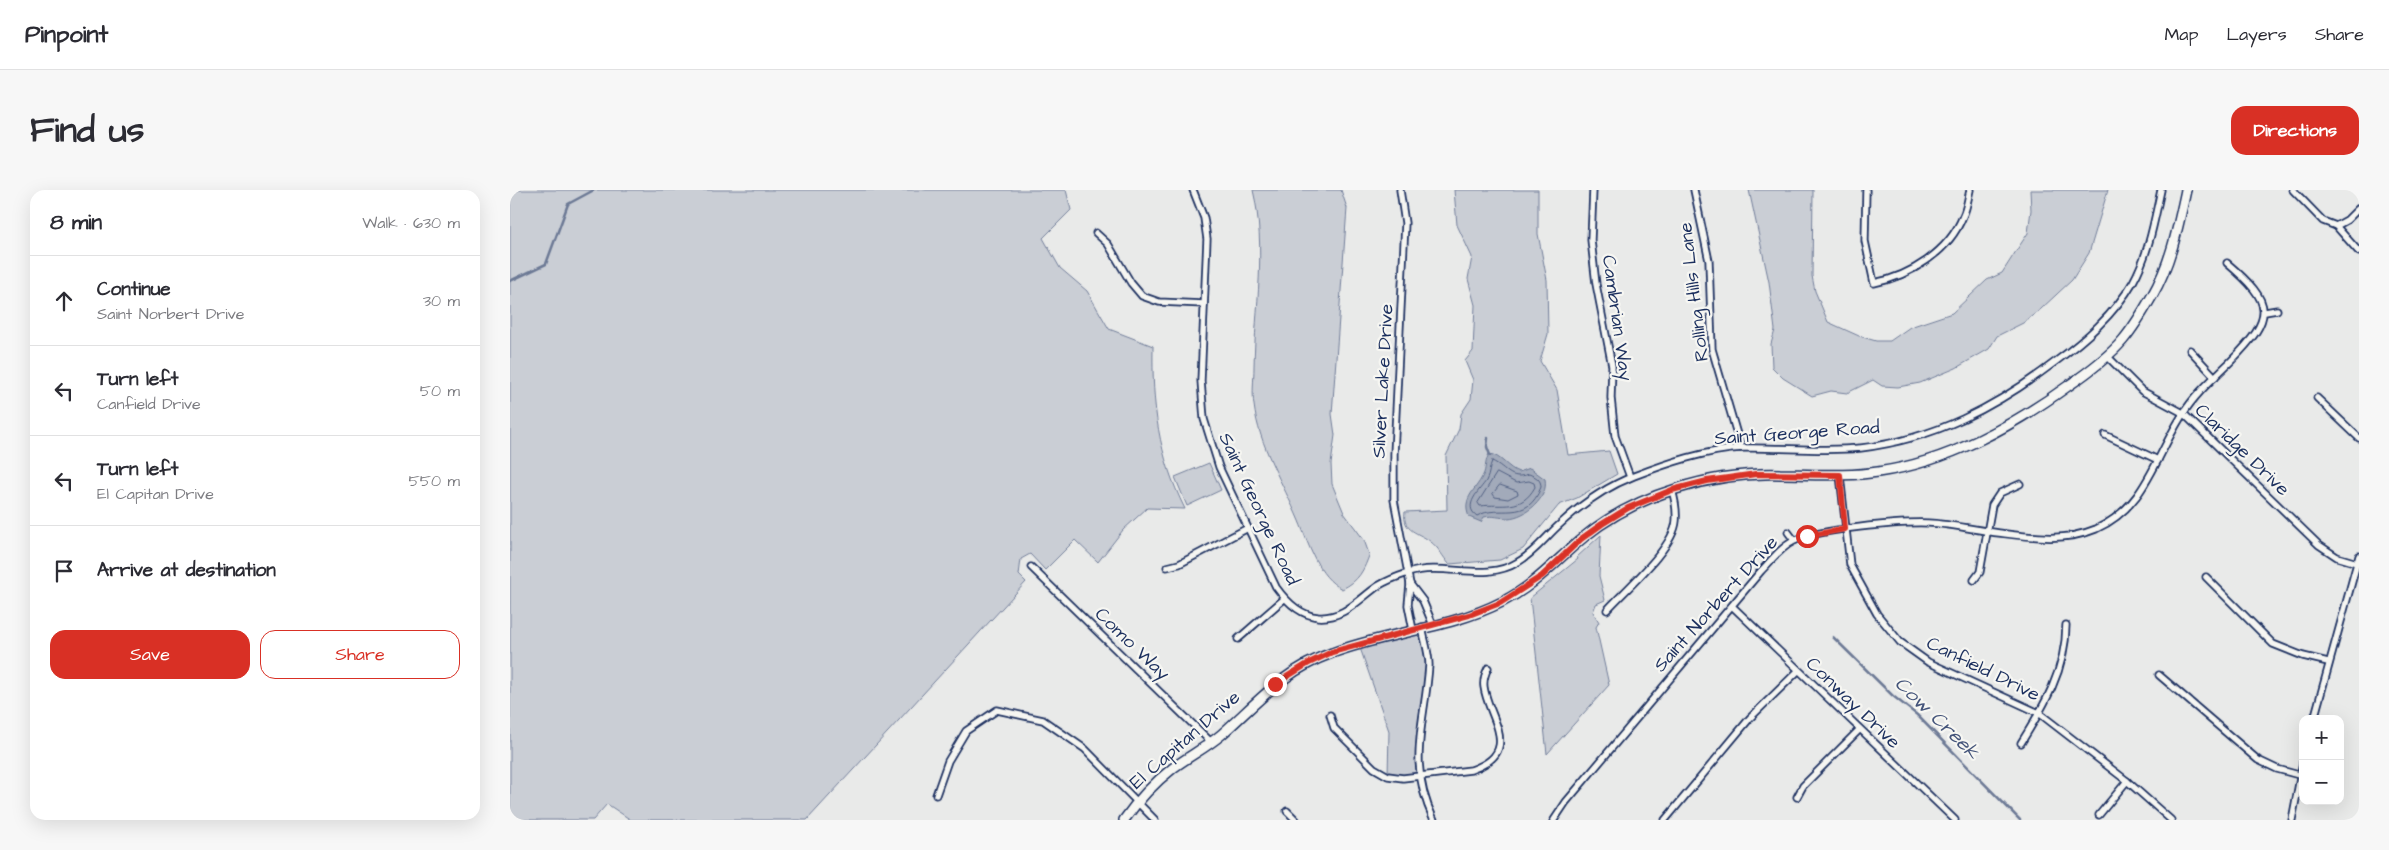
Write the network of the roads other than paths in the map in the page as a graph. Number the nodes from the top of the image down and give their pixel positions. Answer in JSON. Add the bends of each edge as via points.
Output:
{"nodes":[{"id":1,"x":1193,"y":190,"type":"edge"},
{"id":2,"x":1400,"y":190,"type":"edge"},
{"id":3,"x":1593,"y":190,"type":"edge"},
{"id":4,"x":1694,"y":190,"type":"edge"},
{"id":5,"x":1866,"y":190,"type":"edge"},
{"id":6,"x":1970,"y":190,"type":"edge"},
{"id":7,"x":2161,"y":190,"type":"edge"},
{"id":8,"x":2186,"y":190,"type":"edge"},
{"id":9,"x":2293,"y":190,"type":"edge"},
{"id":10,"x":2359,"y":208,"type":"edge"},
{"id":11,"x":2336,"y":226,"type":"junction"},
{"id":12,"x":1096,"y":233,"type":"dead end"},
{"id":13,"x":2359,"y":252,"type":"edge"},
{"id":14,"x":2227,"y":263,"type":"dead end"},
{"id":15,"x":1204,"y":304,"type":"junction"},
{"id":16,"x":2277,"y":310,"type":"dead end"},
{"id":17,"x":2265,"y":312,"type":"junction"},
{"id":18,"x":2190,"y":350,"type":"dead end"},
{"id":19,"x":2107,"y":356,"type":"junction"},
{"id":20,"x":2215,"y":377,"type":"junction"},
{"id":21,"x":2317,"y":398,"type":"dead end"},
{"id":22,"x":2183,"y":413,"type":"junction"},
{"id":23,"x":2105,"y":435,"type":"dead end"},
{"id":24,"x":2359,"y":438,"type":"edge"},
{"id":25,"x":1741,"y":448,"type":"junction"},
{"id":26,"x":2158,"y":460,"type":"junction"},
{"id":27,"x":1840,"y":475,"type":"junction"},
{"id":28,"x":1630,"y":478,"type":"junction"},
{"id":29,"x":2020,"y":484,"type":"dead end"},
{"id":30,"x":1672,"y":490,"type":"junction"},
{"id":31,"x":1248,"y":528,"type":"junction"},
{"id":32,"x":1845,"y":529,"type":"junction"},
{"id":33,"x":1788,"y":532,"type":"dead end"},
{"id":34,"x":1987,"y":532,"type":"junction"},
{"id":35,"x":1794,"y":540,"type":"junction"},
{"id":36,"x":2359,"y":556,"type":"edge"},
{"id":37,"x":2357,"y":563,"type":"junction"},
{"id":38,"x":1031,"y":567,"type":"dead end"},
{"id":39,"x":1167,"y":567,"type":"dead end"},
{"id":40,"x":1407,"y":573,"type":"junction"},
{"id":41,"x":2206,"y":577,"type":"dead end"},
{"id":42,"x":1974,"y":580,"type":"dead end"},
{"id":43,"x":1410,"y":584,"type":"junction"},
{"id":44,"x":1284,"y":599,"type":"junction"},
{"id":45,"x":1732,"y":606,"type":"junction"},
{"id":46,"x":1607,"y":610,"type":"dead end"},
{"id":47,"x":1433,"y":625,"type":"junction"},
{"id":48,"x":2066,"y":625,"type":"dead end"},
{"id":49,"x":1418,"y":629,"type":"junction"},
{"id":50,"x":1238,"y":639,"type":"dead end"},
{"id":51,"x":2328,"y":662,"type":"junction"},
{"id":52,"x":1488,"y":668,"type":"dead end"},
{"id":53,"x":1798,"y":671,"type":"junction"},
{"id":54,"x":2159,"y":675,"type":"dead end"},
{"id":55,"x":2039,"y":713,"type":"junction"},
{"id":56,"x":1330,"y":715,"type":"dead end"},
{"id":57,"x":2315,"y":715,"type":"edge"},
{"id":58,"x":1859,"y":730,"type":"junction"},
{"id":59,"x":1211,"y":742,"type":"junction"},
{"id":60,"x":2021,"y":743,"type":"dead end"},
{"id":61,"x":2299,"y":775,"type":"joint"},
{"id":62,"x":1420,"y":776,"type":"junction"},
{"id":63,"x":2127,"y":781,"type":"junction"},
{"id":64,"x":936,"y":795,"type":"dead end"},
{"id":65,"x":1797,"y":798,"type":"dead end"},
{"id":66,"x":1137,"y":802,"type":"junction"},
{"id":67,"x":1287,"y":811,"type":"dead end"},
{"id":68,"x":2099,"y":815,"type":"dead end"},
{"id":69,"x":1124,"y":820,"type":"edge"},
{"id":70,"x":1155,"y":820,"type":"edge"},
{"id":71,"x":1296,"y":820,"type":"edge"},
{"id":72,"x":1434,"y":820,"type":"edge"},
{"id":73,"x":1554,"y":820,"type":"edge"},
{"id":74,"x":1665,"y":820,"type":"edge"},
{"id":75,"x":1955,"y":820,"type":"edge"},
{"id":76,"x":2171,"y":820,"type":"edge"},
{"id":77,"x":2292,"y":820,"type":"edge"}],
"edges":[{"from":1,"to":15,"type":"street","name":"Saint George Road","via":[[1207,230]]},
{"from":2,"to":40,"type":"street","name":"Silver Lake Drive","via":[[1405,223],[1394,500]]},
{"from":3,"to":28,"type":"street","name":"Cambrian Way","via":[[1591,240],[1596,284],[1612,366],[1611,398],[1616,436]]},
{"from":4,"to":25,"type":"street","name":"Rolling Hills Lane","via":[[1709,261],[1712,349]]},
{"from":5,"to":6,"type":"street","via":[[1865,241],[1874,283],[1890,280],[1930,258],[1949,241],[1964,216]]},
{"from":7,"to":25,"type":"street","name":"Saint George Road","via":[[2152,235],[2132,284],[2091,335],[2010,395],[1960,421],[1910,439],[1860,448]]},
{"from":8,"to":19,"type":"street","name":"El Capitan Drive","via":[[2178,231],[2152,298],[2125,338]]},
{"from":9,"to":11,"type":"street","via":[[2323,221]]},
{"from":10,"to":11,"type":"street"},
{"from":11,"to":13,"type":"street"},
{"from":12,"to":15,"type":"street","via":[[1108,244],[1142,296],[1159,302]]},
{"from":14,"to":17,"type":"street","via":[[2248,281],[2261,299]]},
{"from":15,"to":31,"type":"street","name":"Saint George Road","via":[[1201,381],[1204,419],[1219,467]]},
{"from":16,"to":17,"type":"street"},
{"from":17,"to":20,"type":"street","name":"Saint Norbert Drive","via":[[2262,326],[2249,343]]},
{"from":18,"to":20,"type":"street"},
{"from":19,"to":22,"type":"street","name":"Claridge Drive","via":[[2142,391]]},
{"from":19,"to":27,"type":"street","name":"El Capitan Drive","via":[[2051,398],[1988,436],[1946,455],[1878,472]]},
{"from":20,"to":22,"type":"street","name":"Saint Norbert Drive"},
{"from":21,"to":24,"type":"street"},
{"from":22,"to":26,"type":"street","name":"Saint Norbert Drive"},
{"from":22,"to":37,"type":"street","name":"Claridge Drive","via":[[2319,545],[2336,557]]},
{"from":23,"to":26,"type":"street"},
{"from":25,"to":28,"type":"street","name":"Saint George Road","via":[[1700,455]]},
{"from":26,"to":34,"type":"street","name":"Saint Norbert Drive","via":[[2138,496],[2120,514],[2097,528],[2077,535],[2047,538]]},
{"from":27,"to":30,"type":"street","name":"El Capitan Drive","via":[[1756,474]]},
{"from":27,"to":32,"type":"street","name":"Canfield Drive"},
{"from":28,"to":40,"type":"street","name":"Saint George Road","via":[[1602,492],[1558,526],[1530,555],[1498,572],[1441,569]]},
{"from":29,"to":34,"type":"street","via":[[2008,488],[1992,504]]},
{"from":30,"to":46,"type":"street","via":[[1676,522],[1666,547]]},
{"from":30,"to":47,"type":"street","name":"El Capitan Drive","via":[[1628,508],[1602,524],[1515,595],[1485,609]]},
{"from":31,"to":39,"type":"street","via":[[1179,564]]},
{"from":31,"to":44,"type":"street","name":"Saint George Road"},
{"from":32,"to":34,"type":"street","name":"Saint Norbert Drive","via":[[1929,523]]},
{"from":32,"to":35,"type":"street","name":"Saint Norbert Drive"},
{"from":32,"to":55,"type":"street","name":"Canfield Drive","via":[[1850,565],[1877,614],[1900,642],[1928,662]]},
{"from":33,"to":35,"type":"street"},
{"from":34,"to":42,"type":"street","via":[[1980,572]]},
{"from":35,"to":45,"type":"street","name":"Saint Norbert Drive","via":[[1761,571]]},
{"from":36,"to":37,"type":"street"},
{"from":37,"to":51,"type":"street"},
{"from":38,"to":59,"type":"street","name":"Como Way"},
{"from":40,"to":43,"type":"street","name":"Silver Lake Drive"},
{"from":40,"to":44,"type":"street","name":"Saint George Road","via":[[1381,584],[1350,609],[1332,616],[1311,616]]},
{"from":41,"to":51,"type":"street","via":[[2273,644]]},
{"from":43,"to":47,"type":"street","via":[[1423,601]]},
{"from":43,"to":49,"type":"street","via":[[1408,605]]},
{"from":44,"to":50,"type":"street"},
{"from":45,"to":53,"type":"street","name":"Conway Drive"},
{"from":45,"to":73,"type":"street","name":"Saint Norbert Drive"},
{"from":47,"to":49,"type":"street","name":"El Capitan Drive"},
{"from":48,"to":55,"type":"street","via":[[2066,647],[2057,678]]},
{"from":49,"to":59,"type":"street","name":"El Capitan Drive","via":[[1332,652],[1309,663],[1275,684]]},
{"from":49,"to":62,"type":"street","via":[[1429,663],[1417,746]]},
{"from":51,"to":57,"type":"street"},
{"from":52,"to":62,"type":"street","via":[[1484,688],[1500,729],[1497,750],[1482,766],[1471,770]]},
{"from":53,"to":58,"type":"street","name":"Conway Drive"},
{"from":53,"to":74,"type":"street","via":[[1750,718]]},
{"from":54,"to":61,"type":"street","via":[[2258,760]]},
{"from":55,"to":60,"type":"street"},
{"from":55,"to":63,"type":"street","name":"Canfield Drive"},
{"from":56,"to":62,"type":"street","via":[[1334,728],[1374,768],[1388,776]]},
{"from":58,"to":65,"type":"street","via":[[1803,786]]},
{"from":58,"to":75,"type":"street","name":"Conway Drive"},
{"from":59,"to":66,"type":"street","name":"El Capitan Drive","via":[[1171,770]]},
{"from":61,"to":77,"type":"street"},
{"from":62,"to":72,"type":"street","via":[[1425,802]]},
{"from":63,"to":68,"type":"street"},
{"from":63,"to":76,"type":"street","name":"Canfield Drive"},
{"from":64,"to":66,"type":"street","via":[[948,761],[966,731],[997,710],[1043,720],[1085,749]]},
{"from":66,"to":69,"type":"street","name":"El Capitan Drive"},
{"from":66,"to":70,"type":"street"},
{"from":67,"to":71,"type":"street"}]}
